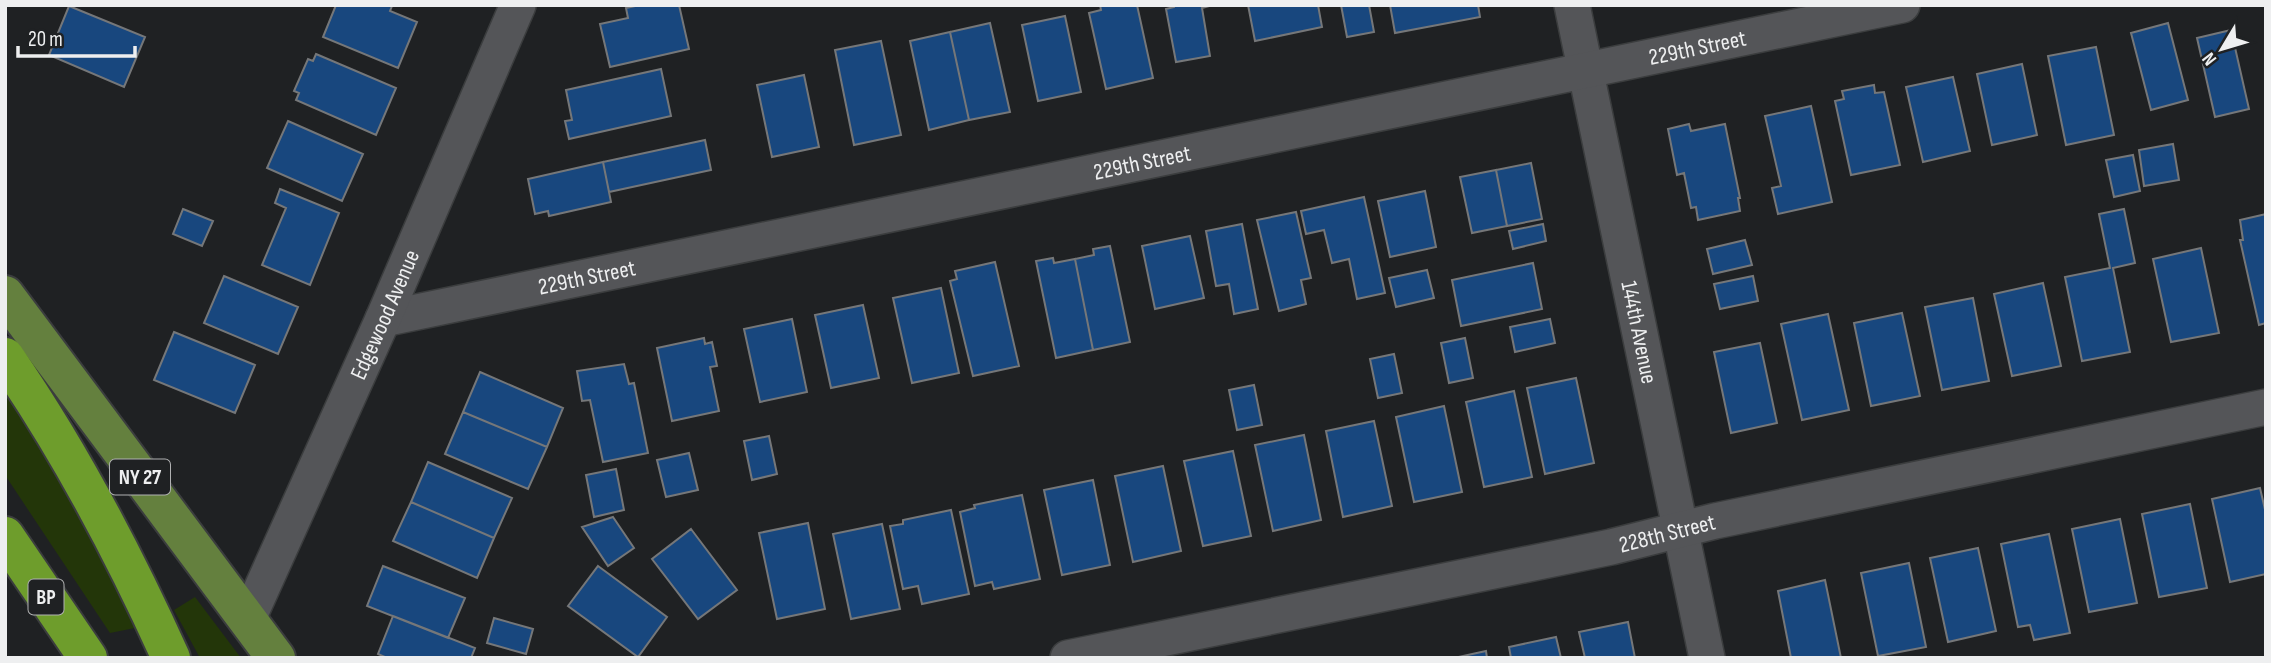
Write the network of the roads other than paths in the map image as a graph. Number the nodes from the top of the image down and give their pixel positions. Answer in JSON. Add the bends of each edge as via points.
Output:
{"nodes":[{"id":1,"x":518,"y":5,"type":"edge"},
{"id":2,"x":1572,"y":5,"type":"edge"},
{"id":3,"x":1902,"y":5,"type":"edge"},
{"id":4,"x":1586,"y":71,"type":"junction"},
{"id":5,"x":5,"y":295,"type":"edge"},
{"id":6,"x":383,"y":319,"type":"junction"},
{"id":7,"x":5,"y":357,"type":"edge"},
{"id":8,"x":2266,"y":407,"type":"edge"},
{"id":9,"x":1681,"y":529,"type":"junction"},
{"id":10,"x":5,"y":536,"type":"edge"},
{"id":11,"x":247,"y":621,"type":"junction"},
{"id":12,"x":88,"y":658,"type":"edge"},
{"id":13,"x":171,"y":658,"type":"edge"},
{"id":14,"x":276,"y":658,"type":"edge"},
{"id":15,"x":1068,"y":658,"type":"edge"},
{"id":16,"x":1707,"y":658,"type":"edge"}],
"edges":[{"from":1,"to":6,"type":"street","name":"Edgewood Avenue"},
{"from":2,"to":4,"type":"street","name":"144th Avenue"},
{"from":3,"to":4,"type":"street","name":"229th Street"},
{"from":4,"to":6,"type":"street","name":"229th Street"},
{"from":4,"to":9,"type":"street","name":"144th Avenue"},
{"from":5,"to":11,"type":"main road","number":"NY 27"},
{"from":6,"to":11,"type":"street","name":"Edgewood Avenue"},
{"from":7,"to":13,"type":"highway","via":[[79,476]]},
{"from":8,"to":9,"type":"street","name":"228th Street"},
{"from":9,"to":15,"type":"street","name":"228th Street"},
{"from":9,"to":16,"type":"street","name":"144th Avenue"},
{"from":10,"to":12,"type":"highway","number":"BP"},
{"from":11,"to":14,"type":"main road","number":"NY 27"}]}
